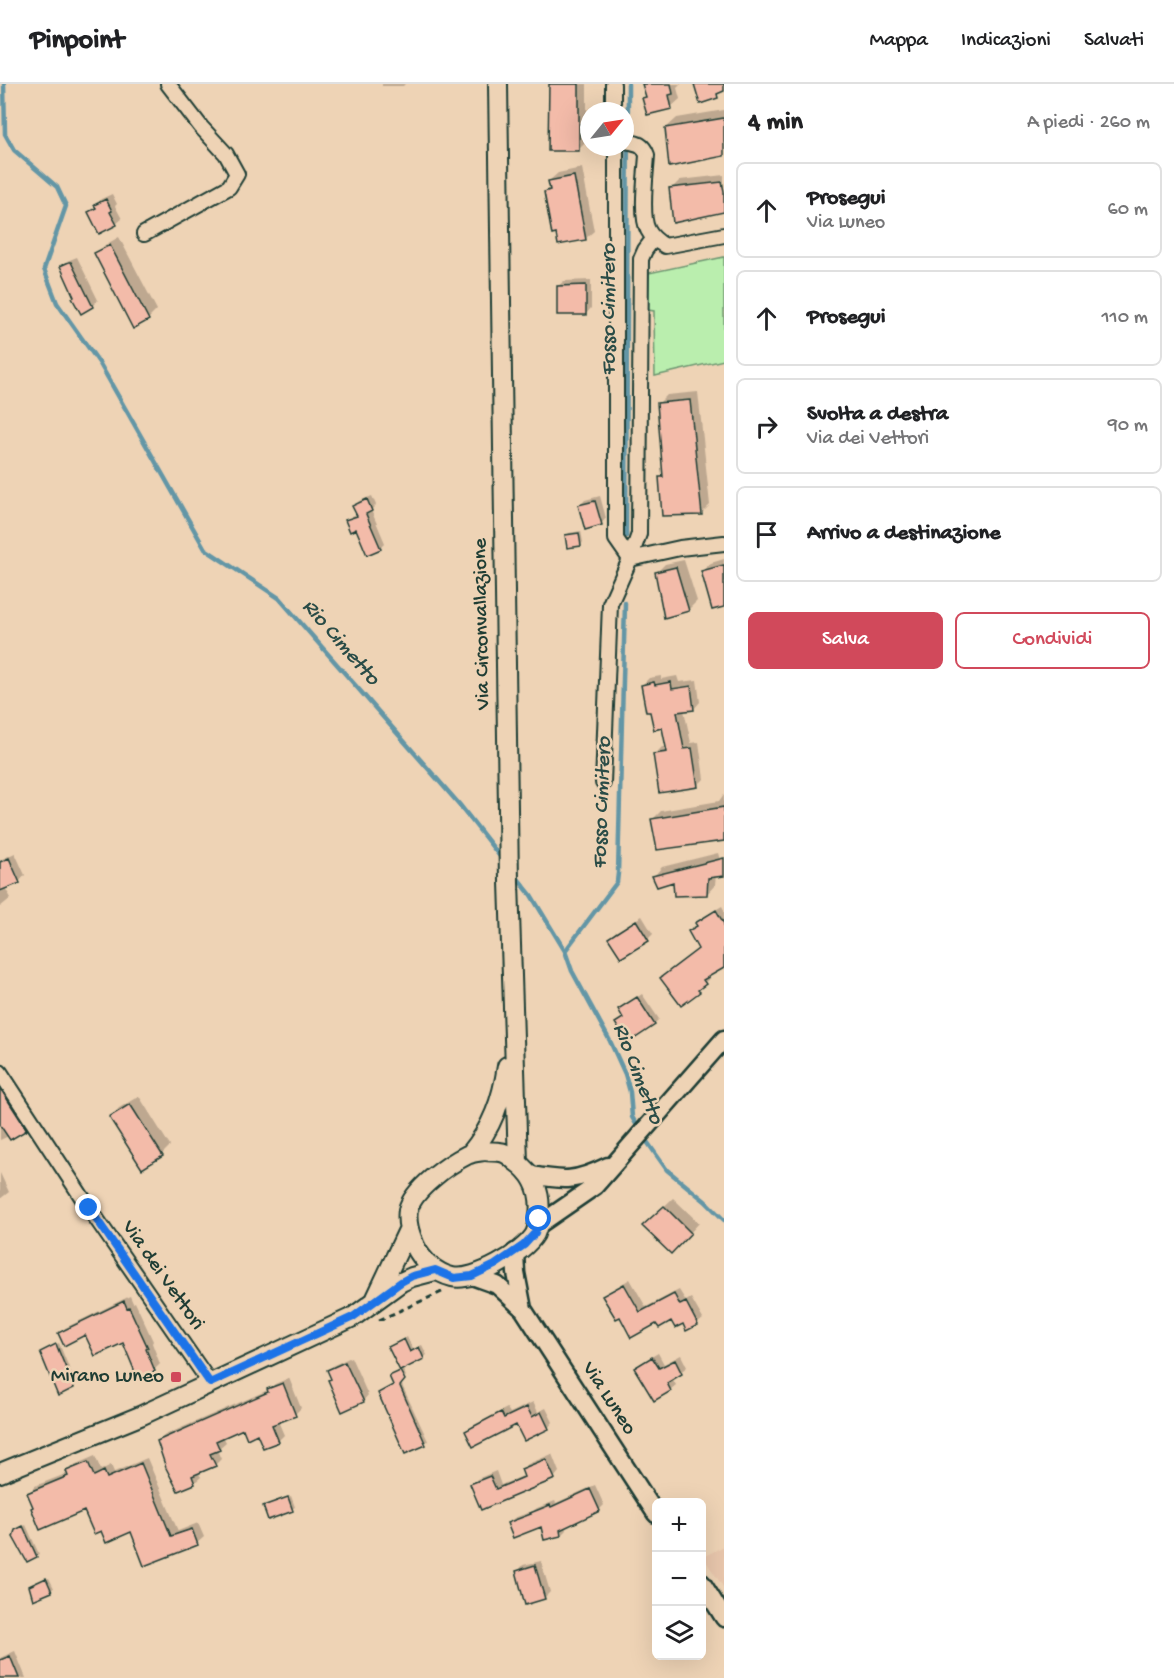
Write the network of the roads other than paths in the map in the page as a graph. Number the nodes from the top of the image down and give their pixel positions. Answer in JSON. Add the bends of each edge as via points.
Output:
{"nodes":[{"id":1,"x":168,"y":84,"type":"edge"},
{"id":2,"x":498,"y":84,"type":"edge"},
{"id":3,"x":613,"y":84,"type":"edge"},
{"id":4,"x":613,"y":102,"type":"edge"},
{"id":5,"x":634,"y":143,"type":"edge"},
{"id":6,"x":616,"y":156,"type":"edge"},
{"id":7,"x":144,"y":234,"type":"dead end"},
{"id":8,"x":724,"y":236,"type":"edge"},
{"id":9,"x":654,"y":238,"type":"junction"},
{"id":10,"x":724,"y":543,"type":"edge"},
{"id":11,"x":630,"y":559,"type":"junction"},
{"id":12,"x":603,"y":783,"type":"dead end"},
{"id":13,"x":513,"y":1026,"type":"junction"},
{"id":14,"x":724,"y":1039,"type":"edge"},
{"id":15,"x":0,"y":1072,"type":"edge"},
{"id":16,"x":470,"y":1154,"type":"junction"},
{"id":17,"x":614,"y":1164,"type":"junction"},
{"id":18,"x":524,"y":1169,"type":"junction"},
{"id":19,"x":537,"y":1226,"type":"junction"},
{"id":20,"x":408,"y":1230,"type":"junction"},
{"id":21,"x":515,"y":1252,"type":"junction"},
{"id":22,"x":435,"y":1270,"type":"junction"},
{"id":23,"x":472,"y":1276,"type":"junction"},
{"id":24,"x":376,"y":1300,"type":"junction"},
{"id":25,"x":523,"y":1309,"type":"junction"},
{"id":26,"x":210,"y":1383,"type":"junction"},
{"id":27,"x":0,"y":1473,"type":"edge"},
{"id":28,"x":652,"y":1506,"type":"edge"},
{"id":29,"x":706,"y":1589,"type":"edge"},
{"id":30,"x":724,"y":1618,"type":"edge"}],
"edges":[{"from":1,"to":7,"type":"street","via":[[226,154],[237,174],[229,187]]},
{"from":2,"to":13,"type":"main road","name":"Via Circonvallazione"},
{"from":3,"to":4,"type":"street"},
{"from":5,"to":9,"type":"street","via":[[645,148],[647,155],[644,219]]},
{"from":6,"to":11,"type":"street","via":[[616,538]]},
{"from":8,"to":9,"type":"street","via":[[665,246]]},
{"from":9,"to":11,"type":"street","via":[[641,258],[639,534]]},
{"from":10,"to":11,"type":"street"},
{"from":11,"to":12,"type":"street","via":[[610,604]]},
{"from":13,"to":16,"type":"main road","via":[[501,1097],[483,1138]]},
{"from":13,"to":18,"type":"main road","name":"Via Circonvallazione"},
{"from":14,"to":17,"type":"street"},
{"from":15,"to":26,"type":"street","name":"Via dei Vettori"},
{"from":16,"to":18,"type":"main road","via":[[503,1152]]},
{"from":16,"to":20,"type":"main road","via":[[417,1194],[408,1210]]},
{"from":17,"to":18,"type":"street","via":[[572,1180]]},
{"from":17,"to":19,"type":"street","via":[[596,1186]]},
{"from":18,"to":19,"type":"main road","via":[[536,1184],[541,1202]]},
{"from":19,"to":21,"type":"main road"},
{"from":20,"to":22,"type":"main road","via":[[419,1254]]},
{"from":20,"to":24,"type":"main road"},
{"from":21,"to":23,"type":"main road"},
{"from":21,"to":25,"type":"street"},
{"from":22,"to":23,"type":"main road","via":[[454,1278]]},
{"from":22,"to":24,"type":"main road","via":[[412,1276]]},
{"from":23,"to":25,"type":"street","via":[[496,1285]]},
{"from":24,"to":26,"type":"main road","via":[[353,1317]]},
{"from":25,"to":28,"type":"street","name":"Via Luneo"},
{"from":26,"to":27,"type":"main road"},
{"from":29,"to":30,"type":"street"}]}
